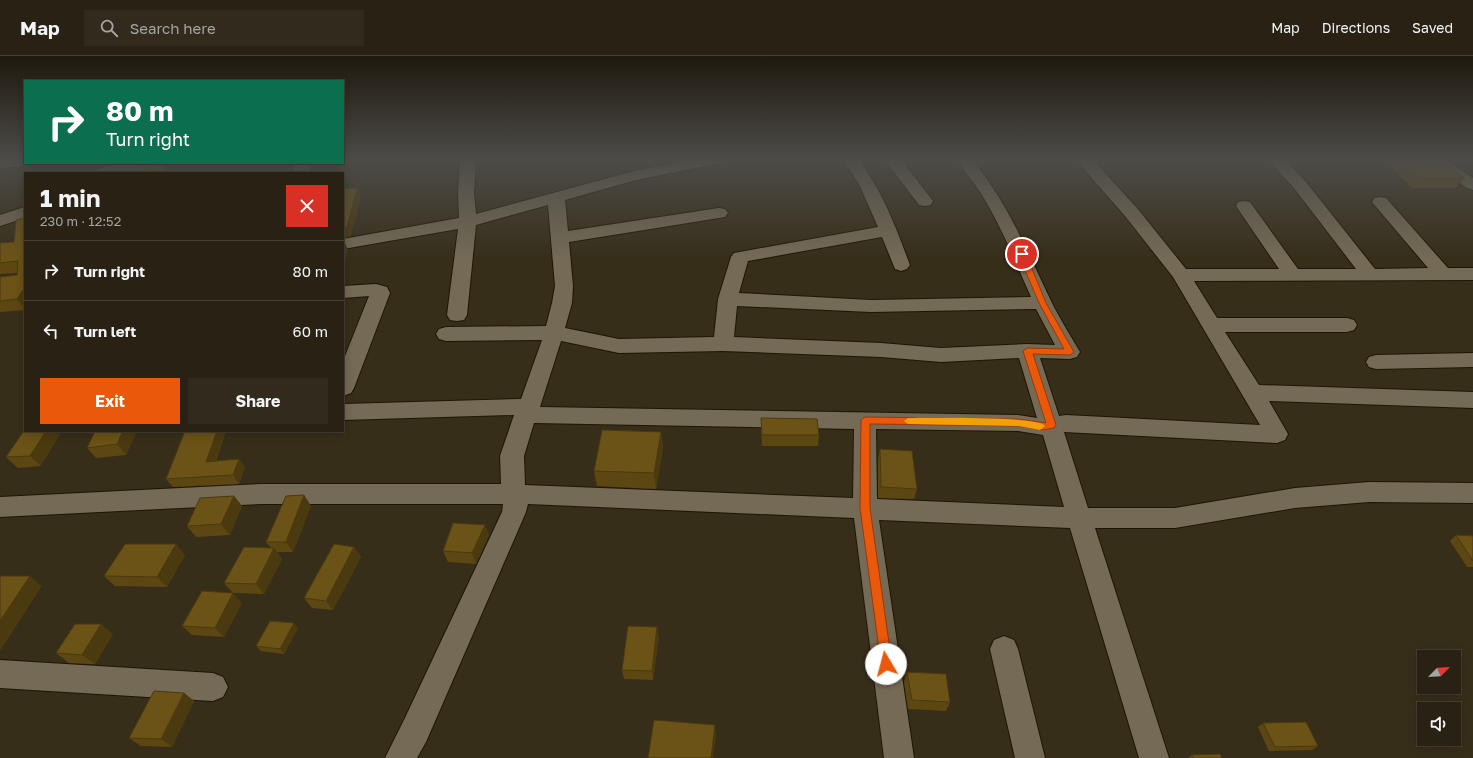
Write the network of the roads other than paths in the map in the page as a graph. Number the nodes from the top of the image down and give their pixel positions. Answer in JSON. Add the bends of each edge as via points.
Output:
{"nodes":[{"id":1,"x":466,"y":193,"type":"edge"},
{"id":2,"x":575,"y":193,"type":"edge"},
{"id":3,"x":872,"y":193,"type":"edge"},
{"id":4,"x":919,"y":193,"type":"edge"},
{"id":5,"x":990,"y":193,"type":"edge"},
{"id":6,"x":1114,"y":193,"type":"edge"},
{"id":7,"x":1306,"y":193,"type":"edge"},
{"id":8,"x":556,"y":198,"type":"junction"},
{"id":9,"x":24,"y":201,"type":"edge"},
{"id":10,"x":925,"y":201,"type":"dead end"},
{"id":11,"x":1380,"y":202,"type":"dead end"},
{"id":12,"x":1244,"y":206,"type":"dead end"},
{"id":13,"x":0,"y":210,"type":"edge"},
{"id":14,"x":24,"y":212,"type":"edge"},
{"id":15,"x":720,"y":213,"type":"dead end"},
{"id":16,"x":0,"y":221,"type":"edge"},
{"id":17,"x":468,"y":222,"type":"junction"},
{"id":18,"x":888,"y":231,"type":"junction"},
{"id":19,"x":560,"y":238,"type":"junction"},
{"id":20,"x":344,"y":244,"type":"edge"},
{"id":21,"x":901,"y":265,"type":"dead end"},
{"id":22,"x":1292,"y":274,"type":"junction"},
{"id":23,"x":1370,"y":274,"type":"junction"},
{"id":24,"x":1443,"y":274,"type":"junction"},
{"id":25,"x":1473,"y":274,"type":"edge"},
{"id":26,"x":1181,"y":275,"type":"junction"},
{"id":27,"x":344,"y":292,"type":"edge"},
{"id":28,"x":728,"y":299,"type":"junction"},
{"id":29,"x":1042,"y":303,"type":"junction"},
{"id":30,"x":457,"y":315,"type":"dead end"},
{"id":31,"x":1212,"y":325,"type":"junction"},
{"id":32,"x":1348,"y":325,"type":"dead end"},
{"id":33,"x":554,"y":333,"type":"junction"},
{"id":34,"x":446,"y":334,"type":"dead end"},
{"id":35,"x":723,"y":344,"type":"junction"},
{"id":36,"x":1027,"y":351,"type":"junction"},
{"id":37,"x":1473,"y":360,"type":"edge"},
{"id":38,"x":1376,"y":362,"type":"dead end"},
{"id":39,"x":344,"y":385,"type":"edge"},
{"id":40,"x":1252,"y":393,"type":"junction"},
{"id":41,"x":1473,"y":400,"type":"edge"},
{"id":42,"x":526,"y":411,"type":"junction"},
{"id":43,"x":344,"y":412,"type":"edge"},
{"id":44,"x":865,"y":420,"type":"junction"},
{"id":45,"x":1051,"y":425,"type":"junction"},
{"id":46,"x":1473,"y":493,"type":"edge"},
{"id":47,"x":516,"y":494,"type":"junction"},
{"id":48,"x":0,"y":507,"type":"edge"},
{"id":49,"x":865,"y":508,"type":"junction"},
{"id":50,"x":1080,"y":518,"type":"junction"},
{"id":51,"x":1004,"y":649,"type":"dead end"},
{"id":52,"x":0,"y":674,"type":"edge"},
{"id":53,"x":213,"y":687,"type":"dead end"},
{"id":54,"x":400,"y":758,"type":"edge"},
{"id":55,"x":899,"y":758,"type":"edge"},
{"id":56,"x":1030,"y":758,"type":"edge"},
{"id":57,"x":1154,"y":758,"type":"edge"}],
"edges":[{"from":1,"to":17,"type":"street"},
{"from":2,"to":8,"type":"street"},
{"from":3,"to":18,"type":"street"},
{"from":4,"to":10,"type":"street"},
{"from":5,"to":29,"type":"street","via":[[1022,254]]},
{"from":6,"to":26,"type":"street"},
{"from":7,"to":23,"type":"street"},
{"from":8,"to":17,"type":"street"},
{"from":8,"to":19,"type":"street"},
{"from":9,"to":13,"type":"street"},
{"from":11,"to":24,"type":"street"},
{"from":12,"to":22,"type":"street"},
{"from":14,"to":16,"type":"street"},
{"from":15,"to":19,"type":"street"},
{"from":17,"to":20,"type":"street"},
{"from":17,"to":30,"type":"street"},
{"from":18,"to":21,"type":"street"},
{"from":18,"to":28,"type":"street","via":[[740,257]]},
{"from":19,"to":33,"type":"street","via":[[564,286]]},
{"from":22,"to":23,"type":"street"},
{"from":22,"to":26,"type":"street"},
{"from":23,"to":24,"type":"street"},
{"from":24,"to":25,"type":"street"},
{"from":26,"to":31,"type":"street"},
{"from":27,"to":39,"type":"street","via":[[380,291]]},
{"from":28,"to":29,"type":"street","via":[[872,306]]},
{"from":28,"to":35,"type":"street"},
{"from":29,"to":36,"type":"street","via":[[1070,352]]},
{"from":31,"to":32,"type":"street"},
{"from":31,"to":40,"type":"street"},
{"from":33,"to":34,"type":"street"},
{"from":33,"to":35,"type":"street","via":[[619,346]]},
{"from":33,"to":42,"type":"street"},
{"from":35,"to":36,"type":"street","via":[[881,350],[940,355]]},
{"from":36,"to":45,"type":"street"},
{"from":37,"to":38,"type":"street"},
{"from":40,"to":41,"type":"street"},
{"from":40,"to":45,"type":"street","via":[[1277,434],[1066,423]]},
{"from":42,"to":43,"type":"street"},
{"from":42,"to":44,"type":"street"},
{"from":42,"to":47,"type":"street","via":[[512,456],[512,481]]},
{"from":44,"to":45,"type":"street","via":[[1018,423],[1043,427]]},
{"from":44,"to":49,"type":"street"},
{"from":45,"to":50,"type":"street"},
{"from":46,"to":50,"type":"street","via":[[1369,492],[1296,498],[1175,518]]},
{"from":47,"to":48,"type":"street","via":[[260,494]]},
{"from":47,"to":49,"type":"street"},
{"from":47,"to":54,"type":"street","via":[[514,512],[500,545],[415,731]]},
{"from":49,"to":50,"type":"street"},
{"from":49,"to":55,"type":"street"},
{"from":50,"to":57,"type":"street"},
{"from":51,"to":56,"type":"street"},
{"from":52,"to":53,"type":"street"}]}
